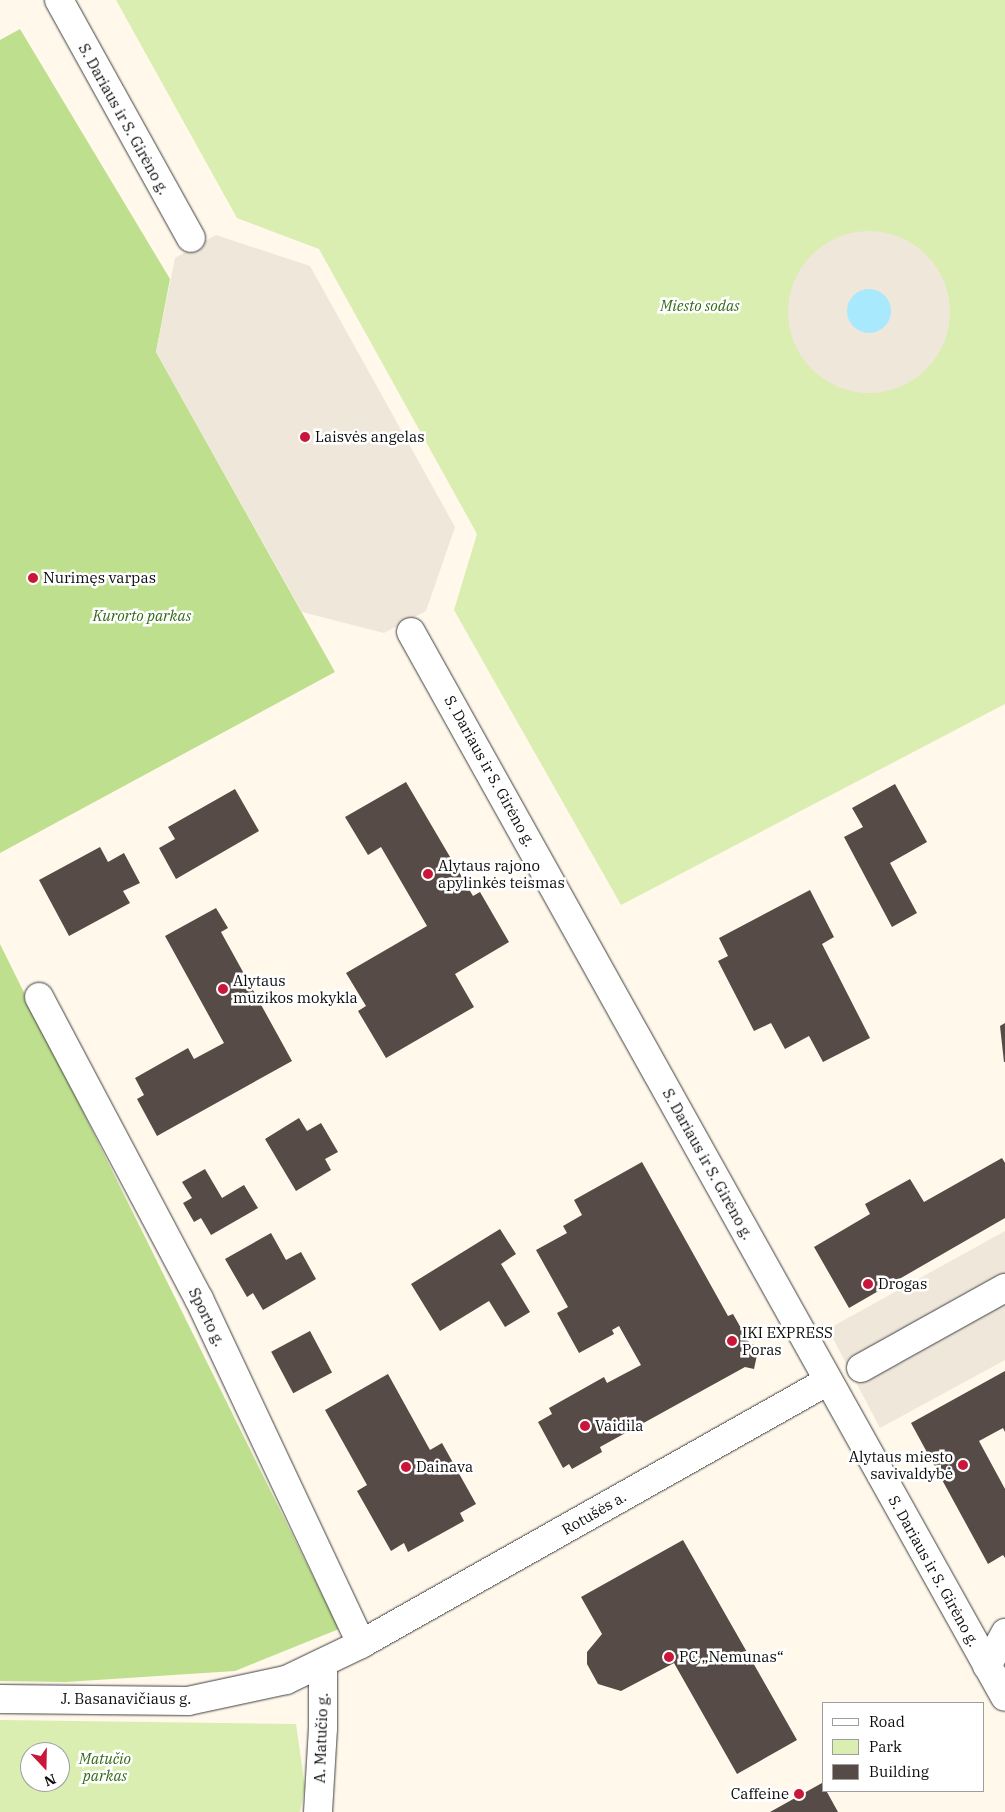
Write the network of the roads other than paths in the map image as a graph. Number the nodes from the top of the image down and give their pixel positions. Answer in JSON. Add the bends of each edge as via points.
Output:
{"nodes":[{"id":1,"x":59,"y":0,"type":"edge"},
{"id":2,"x":191,"y":238,"type":"dead end"},
{"id":3,"x":411,"y":632,"type":"dead end"},
{"id":4,"x":39,"y":997,"type":"dead end"},
{"id":5,"x":1005,"y":1288,"type":"edge"},
{"id":6,"x":861,"y":1368,"type":"dead end"},
{"id":7,"x":828,"y":1381,"type":"junction"},
{"id":8,"x":1005,"y":1634,"type":"edge"},
{"id":9,"x":362,"y":1644,"type":"junction"},
{"id":10,"x":322,"y":1664,"type":"junction"},
{"id":11,"x":987,"y":1666,"type":"junction"},
{"id":12,"x":1005,"y":1697,"type":"edge"},
{"id":13,"x":0,"y":1699,"type":"edge"},
{"id":14,"x":318,"y":1812,"type":"edge"}],
"edges":[{"from":1,"to":2,"type":"street","name":"S. Dariaus ir S. Girėno g."},
{"from":3,"to":7,"type":"street","name":"S. Dariaus ir S. Girėno g."},
{"from":4,"to":9,"type":"street","name":"Sporto g.","via":[[199,1299]]},
{"from":5,"to":6,"type":"street"},
{"from":7,"to":9,"type":"street","name":"Rotušės a."},
{"from":7,"to":11,"type":"street","name":"S. Dariaus ir S. Girėno g."},
{"from":8,"to":11,"type":"street"},
{"from":9,"to":10,"type":"street","name":"J. Basanavičiaus g."},
{"from":10,"to":13,"type":"street","name":"J. Basanavičiaus g.","via":[[286,1680],[188,1701]]},
{"from":10,"to":14,"type":"street","name":"A. Matučio g.","via":[[323,1728]]},
{"from":11,"to":12,"type":"street","name":"S. Dariaus ir S. Girėno g."}]}
